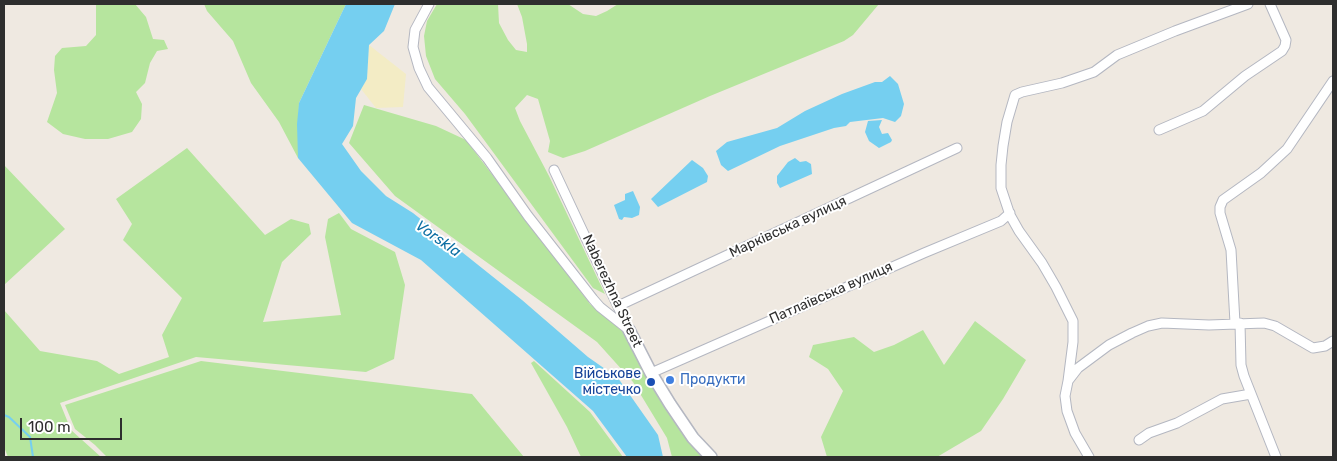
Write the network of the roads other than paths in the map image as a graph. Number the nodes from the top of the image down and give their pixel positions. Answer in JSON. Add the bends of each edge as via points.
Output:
{"nodes":[{"id":1,"x":429,"y":4,"type":"edge"},
{"id":2,"x":1248,"y":4,"type":"edge"},
{"id":3,"x":1270,"y":4,"type":"edge"},
{"id":4,"x":1333,"y":81,"type":"edge"},
{"id":5,"x":1159,"y":130,"type":"dead end"},
{"id":6,"x":957,"y":148,"type":"dead end"},
{"id":7,"x":554,"y":170,"type":"dead end"},
{"id":8,"x":1010,"y":213,"type":"junction"},
{"id":9,"x":618,"y":306,"type":"junction"},
{"id":10,"x":1238,"y":323,"type":"junction"},
{"id":11,"x":629,"y":330,"type":"junction"},
{"id":12,"x":1333,"y":341,"type":"edge"},
{"id":13,"x":651,"y":373,"type":"junction"},
{"id":14,"x":1068,"y":381,"type":"junction"},
{"id":15,"x":1251,"y":394,"type":"junction"},
{"id":16,"x":1139,"y":440,"type":"dead end"},
{"id":17,"x":711,"y":457,"type":"edge"},
{"id":18,"x":1089,"y":457,"type":"edge"},
{"id":19,"x":1276,"y":457,"type":"edge"}],
"edges":[{"from":1,"to":11,"type":"street","via":[[415,30],[413,47],[428,87],[487,158],[593,299]]},
{"from":2,"to":8,"type":"street","via":[[1117,55],[1094,72],[1015,95],[1007,122],[1001,165],[1001,188]]},
{"from":3,"to":5,"type":"street","via":[[1286,40],[1282,51],[1203,111]]},
{"from":4,"to":10,"type":"street","via":[[1287,149],[1261,173],[1223,200],[1220,207],[1231,250]]},
{"from":6,"to":9,"type":"street","name":"Марківська вулиця"},
{"from":7,"to":9,"type":"street","name":"Naberezhna Street"},
{"from":8,"to":13,"type":"street","name":"Патлаївська вулиця","via":[[1001,221]]},
{"from":8,"to":14,"type":"street","via":[[1073,321],[1074,342]]},
{"from":9,"to":11,"type":"street","name":"Naberezhna Street"},
{"from":10,"to":12,"type":"street","via":[[1275,326],[1313,348]]},
{"from":10,"to":14,"type":"street","via":[[1173,322],[1148,326],[1109,345],[1078,368]]},
{"from":10,"to":15,"type":"street","via":[[1242,365]]},
{"from":11,"to":13,"type":"street","name":"Naberezhna Street"},
{"from":13,"to":17,"type":"street","name":"Naberezhna Street","via":[[693,438]]},
{"from":14,"to":18,"type":"street","via":[[1067,411]]},
{"from":15,"to":16,"type":"street","via":[[1222,399]]},
{"from":15,"to":19,"type":"street"}]}
